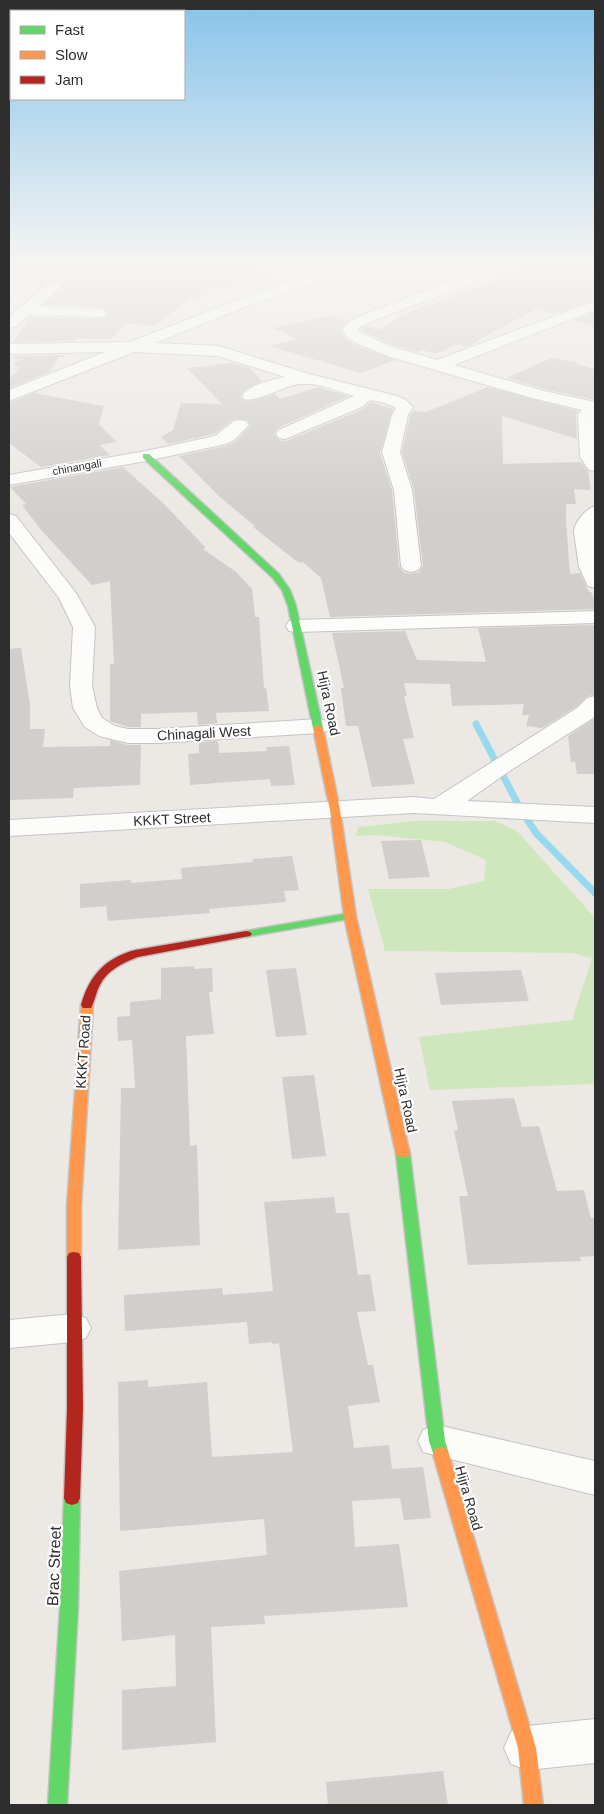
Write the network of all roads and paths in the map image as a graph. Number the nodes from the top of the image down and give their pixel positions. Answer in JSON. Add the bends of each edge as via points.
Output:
{"nodes":[{"id":1,"x":140,"y":346,"type":"edge"},
{"id":2,"x":377,"y":346,"type":"edge"},
{"id":3,"x":489,"y":346,"type":"edge"},
{"id":4,"x":134,"y":348,"type":"junction"},
{"id":5,"x":9,"y":349,"type":"edge"},
{"id":6,"x":439,"y":365,"type":"junction"},
{"id":7,"x":303,"y":377,"type":"junction"},
{"id":8,"x":367,"y":394,"type":"junction"},
{"id":9,"x":9,"y":396,"type":"edge"},
{"id":10,"x":250,"y":396,"type":"dead end"},
{"id":11,"x":595,"y":407,"type":"edge"},
{"id":12,"x":595,"y":411,"type":"edge"},
{"id":13,"x":240,"y":425,"type":"dead end"},
{"id":14,"x":285,"y":434,"type":"dead end"},
{"id":15,"x":146,"y":456,"type":"junction"},
{"id":16,"x":595,"y":466,"type":"edge"},
{"id":17,"x":9,"y":480,"type":"edge"},
{"id":18,"x":595,"y":512,"type":"edge"},
{"id":19,"x":9,"y":520,"type":"edge"},
{"id":20,"x":411,"y":566,"type":"dead end"},
{"id":21,"x":595,"y":582,"type":"edge"},
{"id":22,"x":595,"y":617,"type":"edge"},
{"id":23,"x":297,"y":626,"type":"junction"},
{"id":24,"x":595,"y":703,"type":"edge"},
{"id":25,"x":319,"y":726,"type":"junction"},
{"id":26,"x":438,"y":807,"type":"junction"},
{"id":27,"x":335,"y":810,"type":"junction"},
{"id":28,"x":531,"y":811,"type":"junction"},
{"id":29,"x":595,"y":815,"type":"edge"},
{"id":30,"x":9,"y":828,"type":"edge"},
{"id":31,"x":595,"y":832,"type":"edge"},
{"id":32,"x":350,"y":916,"type":"junction"},
{"id":33,"x":73,"y":1328,"type":"junction"},
{"id":34,"x":9,"y":1334,"type":"edge"},
{"id":35,"x":438,"y":1441,"type":"junction"},
{"id":36,"x":595,"y":1478,"type":"edge"},
{"id":37,"x":595,"y":1741,"type":"edge"},
{"id":38,"x":526,"y":1748,"type":"junction"},
{"id":39,"x":57,"y":1805,"type":"edge"},
{"id":40,"x":534,"y":1805,"type":"edge"}],
"edges":[{"from":1,"to":4,"type":"street"},
{"from":2,"to":6,"type":"street"},
{"from":3,"to":6,"type":"street"},
{"from":4,"to":5,"type":"street"},
{"from":4,"to":7,"type":"street","via":[[219,351]]},
{"from":4,"to":9,"type":"street"},
{"from":6,"to":11,"type":"street","via":[[559,400]]},
{"from":7,"to":8,"type":"street"},
{"from":7,"to":10,"type":"street","via":[[287,380]]},
{"from":8,"to":14,"type":"street","via":[[356,403]]},
{"from":8,"to":20,"type":"street","via":[[398,402],[404,407],[391,452],[403,490]]},
{"from":12,"to":16,"type":"street","via":[[586,414],[589,457]]},
{"from":13,"to":15,"type":"street","name":"chinangali","via":[[220,440]]},
{"from":15,"to":17,"type":"street","name":"chinangali"},
{"from":15,"to":23,"type":"street","name":"Hijra Road","via":[[276,576],[286,590]]},
{"from":18,"to":21,"type":"street","via":[[584,532],[589,568]]},
{"from":19,"to":25,"type":"street","name":"Chinagali West","via":[[69,597],[84,627],[82,686],[85,708],[94,722],[107,731],[128,736]]},
{"from":22,"to":23,"type":"street"},
{"from":23,"to":25,"type":"street","name":"Hijra Road"},
{"from":24,"to":26,"type":"street","via":[[585,713]]},
{"from":25,"to":27,"type":"street","name":"Hijra Road"},
{"from":26,"to":27,"type":"street","name":"KKKT Street","via":[[414,805]]},
{"from":26,"to":28,"type":"street","name":"KKKT Street"},
{"from":27,"to":30,"type":"street","name":"KKKT Street"},
{"from":27,"to":32,"type":"street","name":"Hijra Road"},
{"from":28,"to":29,"type":"street"},
{"from":28,"to":31,"type":"street"},
{"from":32,"to":33,"type":"street","name":"KKKT Road","via":[[135,954],[101,970],[92,984],[85,1012],[74,1207]]},
{"from":32,"to":35,"type":"street","name":"Hijra Road","via":[[404,1160]]},
{"from":33,"to":34,"type":"street"},
{"from":33,"to":39,"type":"street","name":"Brac Street","via":[[75,1408],[69,1598]]},
{"from":35,"to":36,"type":"street"},
{"from":35,"to":38,"type":"street","name":"Hijra Road"},
{"from":37,"to":38,"type":"street"},
{"from":38,"to":40,"type":"street","name":"Hijra Road"}]}
